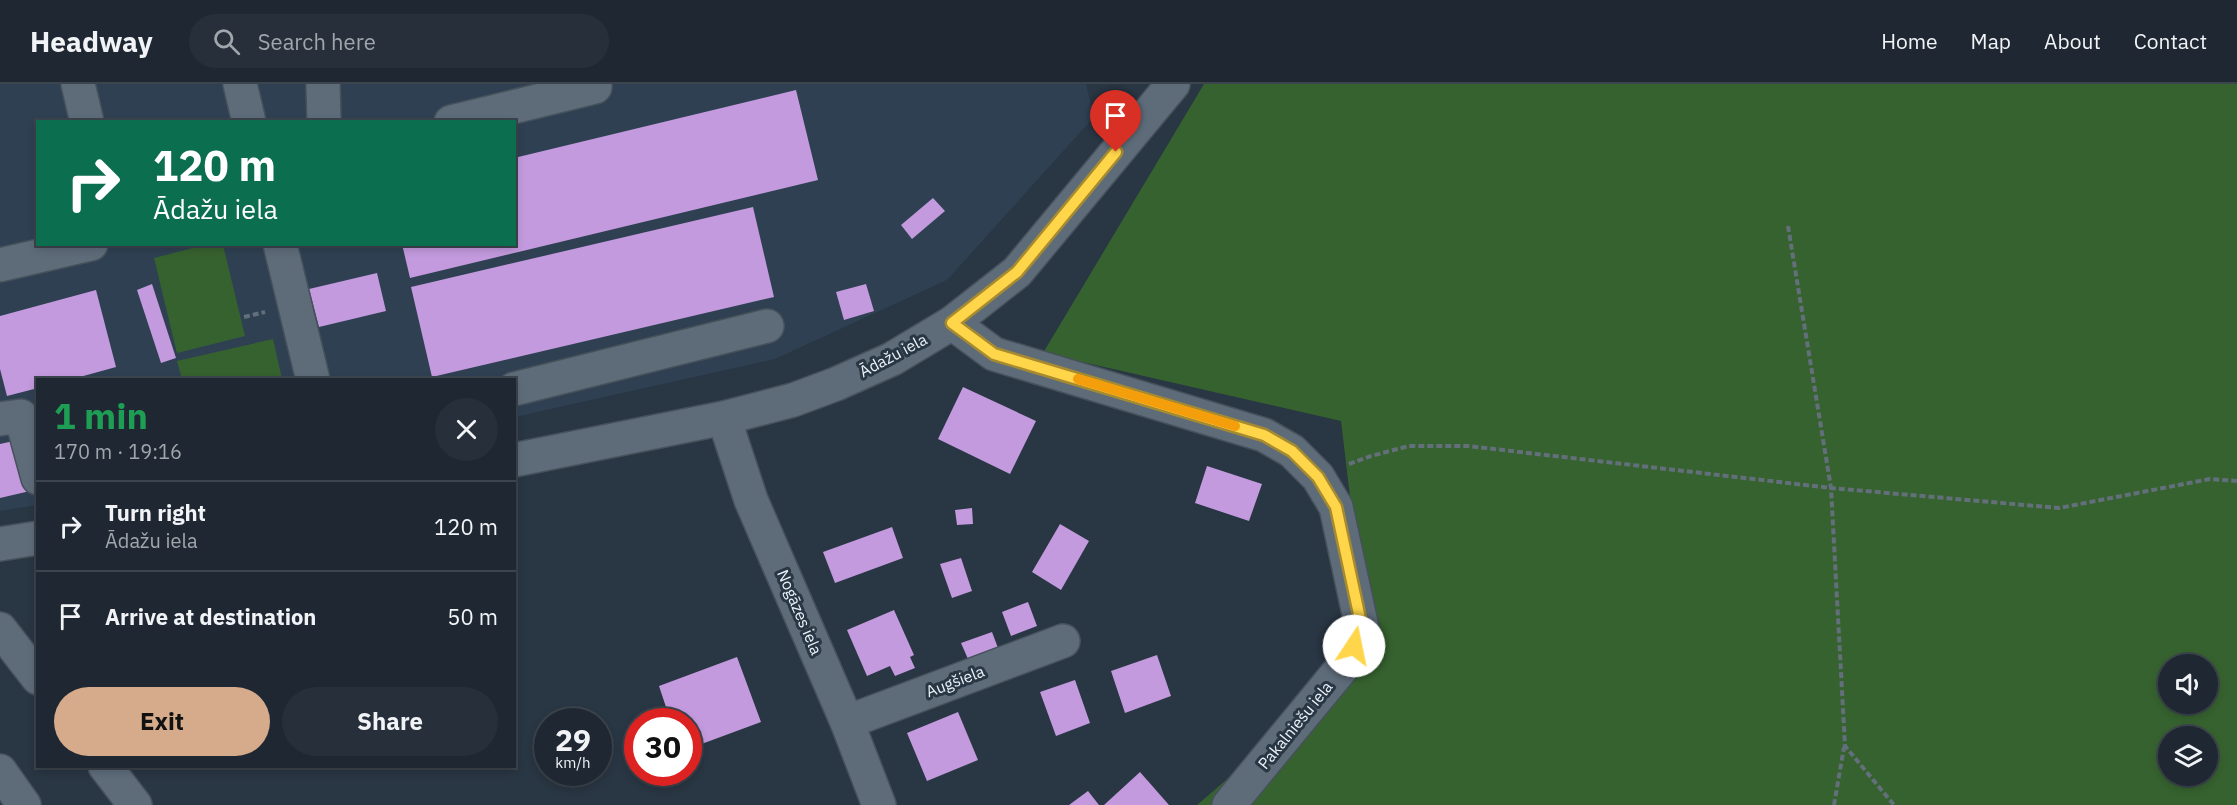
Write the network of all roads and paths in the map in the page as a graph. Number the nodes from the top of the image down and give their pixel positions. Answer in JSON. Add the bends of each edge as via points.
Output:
{"nodes":[{"id":1,"x":78,"y":84,"type":"edge"},
{"id":2,"x":240,"y":84,"type":"edge"},
{"id":3,"x":323,"y":84,"type":"edge"},
{"id":4,"x":1173,"y":84,"type":"edge"},
{"id":5,"x":598,"y":85,"type":"edge"},
{"id":6,"x":87,"y":120,"type":"edge"},
{"id":7,"x":249,"y":120,"type":"edge"},
{"id":8,"x":324,"y":120,"type":"edge"},
{"id":9,"x":459,"y":120,"type":"edge"},
{"id":10,"x":1788,"y":226,"type":"dead end"},
{"id":11,"x":82,"y":246,"type":"edge"},
{"id":12,"x":280,"y":246,"type":"edge"},
{"id":13,"x":0,"y":265,"type":"edge"},
{"id":14,"x":952,"y":323,"type":"junction"},
{"id":15,"x":767,"y":326,"type":"dead end"},
{"id":16,"x":313,"y":378,"type":"edge"},
{"id":17,"x":516,"y":389,"type":"edge"},
{"id":18,"x":724,"y":418,"type":"junction"},
{"id":19,"x":0,"y":419,"type":"edge"},
{"id":20,"x":516,"y":460,"type":"edge"},
{"id":21,"x":36,"y":471,"type":"edge"},
{"id":22,"x":1318,"y":477,"type":"junction"},
{"id":23,"x":2237,"y":481,"type":"edge"},
{"id":24,"x":1831,"y":488,"type":"junction"},
{"id":25,"x":36,"y":538,"type":"edge"},
{"id":26,"x":0,"y":544,"type":"edge"},
{"id":27,"x":0,"y":629,"type":"edge"},
{"id":28,"x":1063,"y":641,"type":"dead end"},
{"id":29,"x":36,"y":675,"type":"edge"},
{"id":30,"x":847,"y":722,"type":"junction"},
{"id":31,"x":1845,"y":746,"type":"junction"},
{"id":32,"x":107,"y":768,"type":"edge"},
{"id":33,"x":0,"y":771,"type":"edge"},
{"id":34,"x":24,"y":805,"type":"edge"},
{"id":35,"x":135,"y":805,"type":"edge"},
{"id":36,"x":879,"y":805,"type":"edge"},
{"id":37,"x":1229,"y":805,"type":"edge"},
{"id":38,"x":1834,"y":805,"type":"edge"},
{"id":39,"x":1894,"y":805,"type":"edge"}],
"edges":[{"from":1,"to":6,"type":"street"},
{"from":2,"to":7,"type":"street"},
{"from":3,"to":8,"type":"street"},
{"from":4,"to":14,"type":"street","name":"Ādažu iela","via":[[1017,272]]},
{"from":5,"to":9,"type":"street"},
{"from":10,"to":24,"type":"path"},
{"from":11,"to":13,"type":"street"},
{"from":12,"to":16,"type":"street"},
{"from":14,"to":18,"type":"street","name":"Ādažu iela","via":[[892,359],[836,384]]},
{"from":14,"to":22,"type":"street","name":"Pakalniešu iela","via":[[994,354],[1264,435],[1292,451]]},
{"from":15,"to":17,"type":"street"},
{"from":18,"to":20,"type":"street","name":"Ādažu iela"},
{"from":18,"to":30,"type":"street","name":"Nogāzes iela","via":[[751,500]]},
{"from":19,"to":21,"type":"street","via":[[21,416]]},
{"from":22,"to":24,"type":"path","via":[[1409,446],[1468,446]]},
{"from":22,"to":37,"type":"street","name":"Pakalniešu iela","via":[[1336,507],[1362,628],[1346,663]]},
{"from":23,"to":24,"type":"path","via":[[2210,478],[2059,508]]},
{"from":24,"to":31,"type":"path"},
{"from":25,"to":26,"type":"street"},
{"from":27,"to":29,"type":"street"},
{"from":28,"to":30,"type":"street","name":"Augšiela"},
{"from":30,"to":36,"type":"street","name":"Nogāzes iela"},
{"from":31,"to":38,"type":"path"},
{"from":31,"to":39,"type":"path"},
{"from":32,"to":35,"type":"street"},
{"from":33,"to":34,"type":"street"}]}
